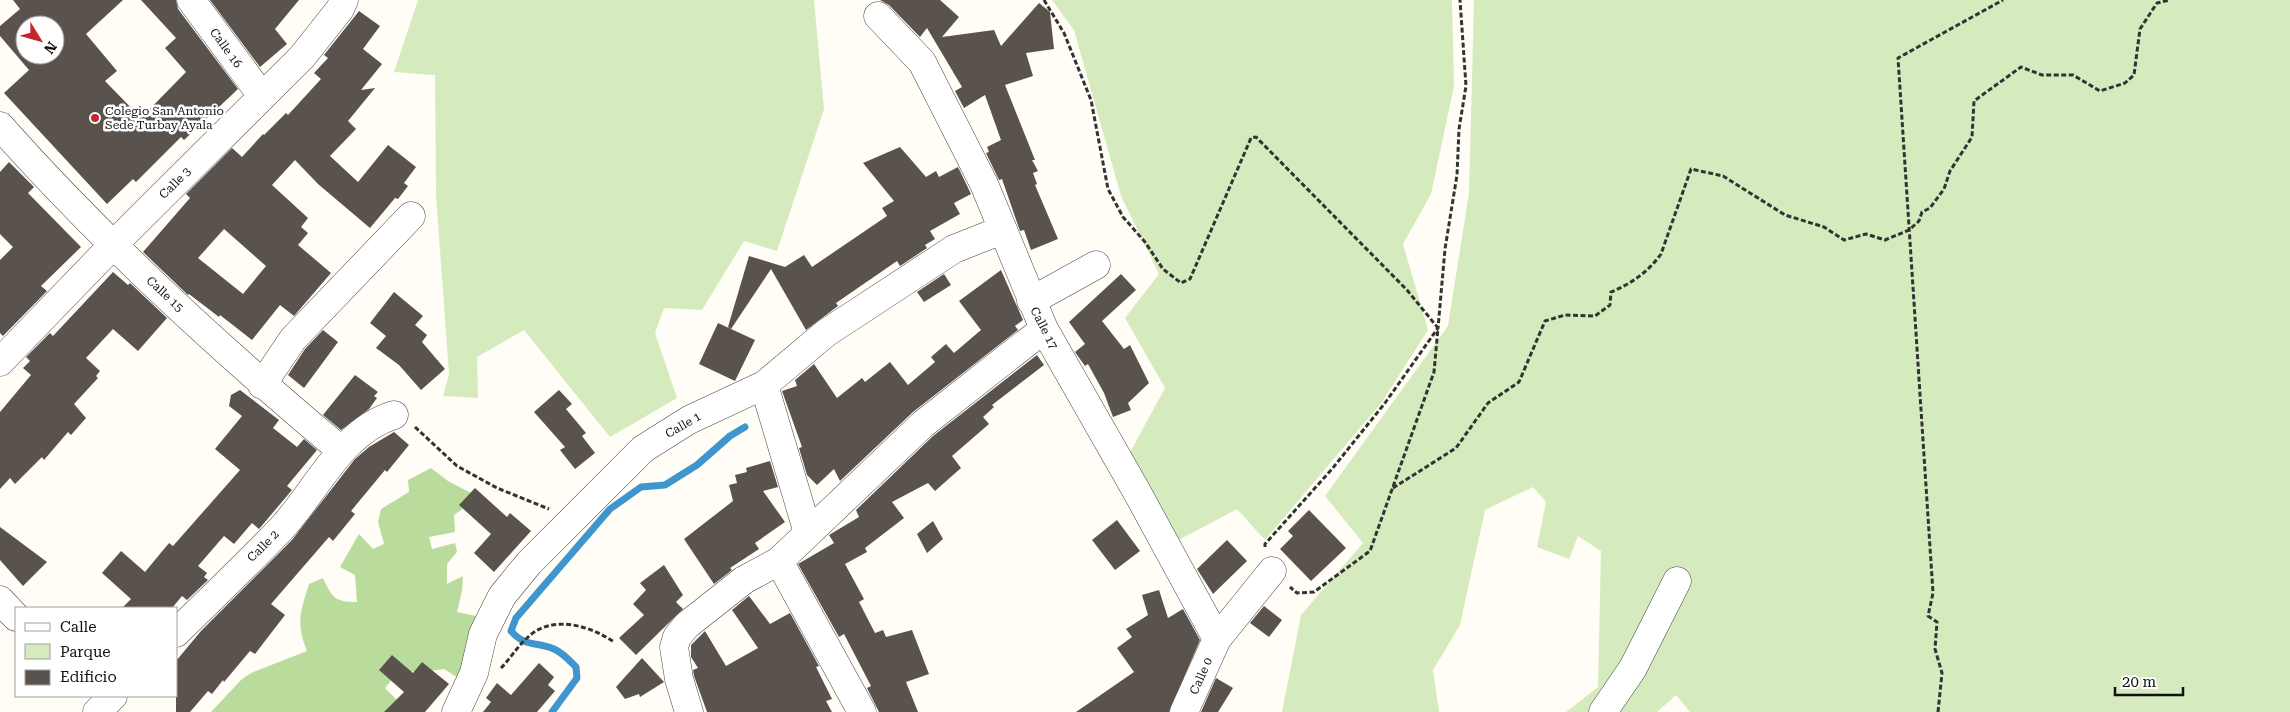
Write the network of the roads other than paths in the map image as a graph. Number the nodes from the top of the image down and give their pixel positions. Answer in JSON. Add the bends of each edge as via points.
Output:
{"nodes":[{"id":1,"x":191,"y":0,"type":"edge"},
{"id":2,"x":344,"y":0,"type":"edge"},
{"id":3,"x":878,"y":16,"type":"dead end"},
{"id":4,"x":262,"y":96,"type":"junction"},
{"id":5,"x":0,"y":126,"type":"edge"},
{"id":6,"x":411,"y":216,"type":"dead end"},
{"id":7,"x":1002,"y":230,"type":"junction"},
{"id":8,"x":113,"y":244,"type":"junction"},
{"id":9,"x":1096,"y":265,"type":"dead end"},
{"id":10,"x":1031,"y":301,"type":"junction"},
{"id":11,"x":1044,"y":329,"type":"junction"},
{"id":12,"x":0,"y":362,"type":"edge"},
{"id":13,"x":262,"y":385,"type":"junction"},
{"id":14,"x":764,"y":385,"type":"junction"},
{"id":15,"x":394,"y":415,"type":"road end"},
{"id":16,"x":342,"y":451,"type":"junction"},
{"id":17,"x":808,"y":533,"type":"junction"},
{"id":18,"x":779,"y":562,"type":"junction"},
{"id":19,"x":1272,"y":571,"type":"road end"},
{"id":20,"x":1677,"y":582,"type":"dead end"},
{"id":21,"x":0,"y":600,"type":"edge"},
{"id":22,"x":15,"y":616,"type":"edge"},
{"id":23,"x":178,"y":631,"type":"edge"},
{"id":24,"x":1217,"y":639,"type":"junction"},
{"id":25,"x":456,"y":712,"type":"edge"},
{"id":26,"x":689,"y":712,"type":"edge"},
{"id":27,"x":862,"y":712,"type":"edge"},
{"id":28,"x":1184,"y":712,"type":"edge"},
{"id":29,"x":1603,"y":712,"type":"edge"}],
"edges":[{"from":1,"to":4,"type":"street","name":"Calle 16"},
{"from":2,"to":4,"type":"street","name":"Calle 3","via":[[302,57]]},
{"from":3,"to":7,"type":"street","name":"Calle 17","via":[[922,62],[984,184]]},
{"from":4,"to":8,"type":"street","name":"Calle 3"},
{"from":5,"to":8,"type":"street","name":"Calle 15"},
{"from":6,"to":13,"type":"street","via":[[294,339]]},
{"from":7,"to":10,"type":"street","name":"Calle 17"},
{"from":7,"to":14,"type":"street","name":"Calle 1","via":[[954,249],[826,333]]},
{"from":8,"to":12,"type":"street","name":"Calle 3"},
{"from":8,"to":13,"type":"street","name":"Calle 15"},
{"from":9,"to":10,"type":"street"},
{"from":10,"to":11,"type":"street","name":"Calle 17"},
{"from":11,"to":17,"type":"street","via":[[923,424]]},
{"from":11,"to":24,"type":"street","name":"Calle 17"},
{"from":13,"to":16,"type":"street","name":"Calle 15"},
{"from":14,"to":17,"type":"street"},
{"from":14,"to":25,"type":"street","name":"Calle 1","via":[[689,420],[643,449],[529,563],[502,596],[483,634],[474,673]]},
{"from":15,"to":16,"type":"street","name":"Calle 2","via":[[377,420]]},
{"from":16,"to":23,"type":"street","name":"Calle 2","via":[[281,528]]},
{"from":17,"to":18,"type":"street"},
{"from":18,"to":26,"type":"street","via":[[744,580],[686,625],[677,637],[675,660]]},
{"from":18,"to":27,"type":"street"},
{"from":19,"to":24,"type":"street","name":"Calle 0"},
{"from":20,"to":29,"type":"street","via":[[1633,668]]},
{"from":21,"to":22,"type":"street"},
{"from":24,"to":28,"type":"street","name":"Calle 0"}]}
